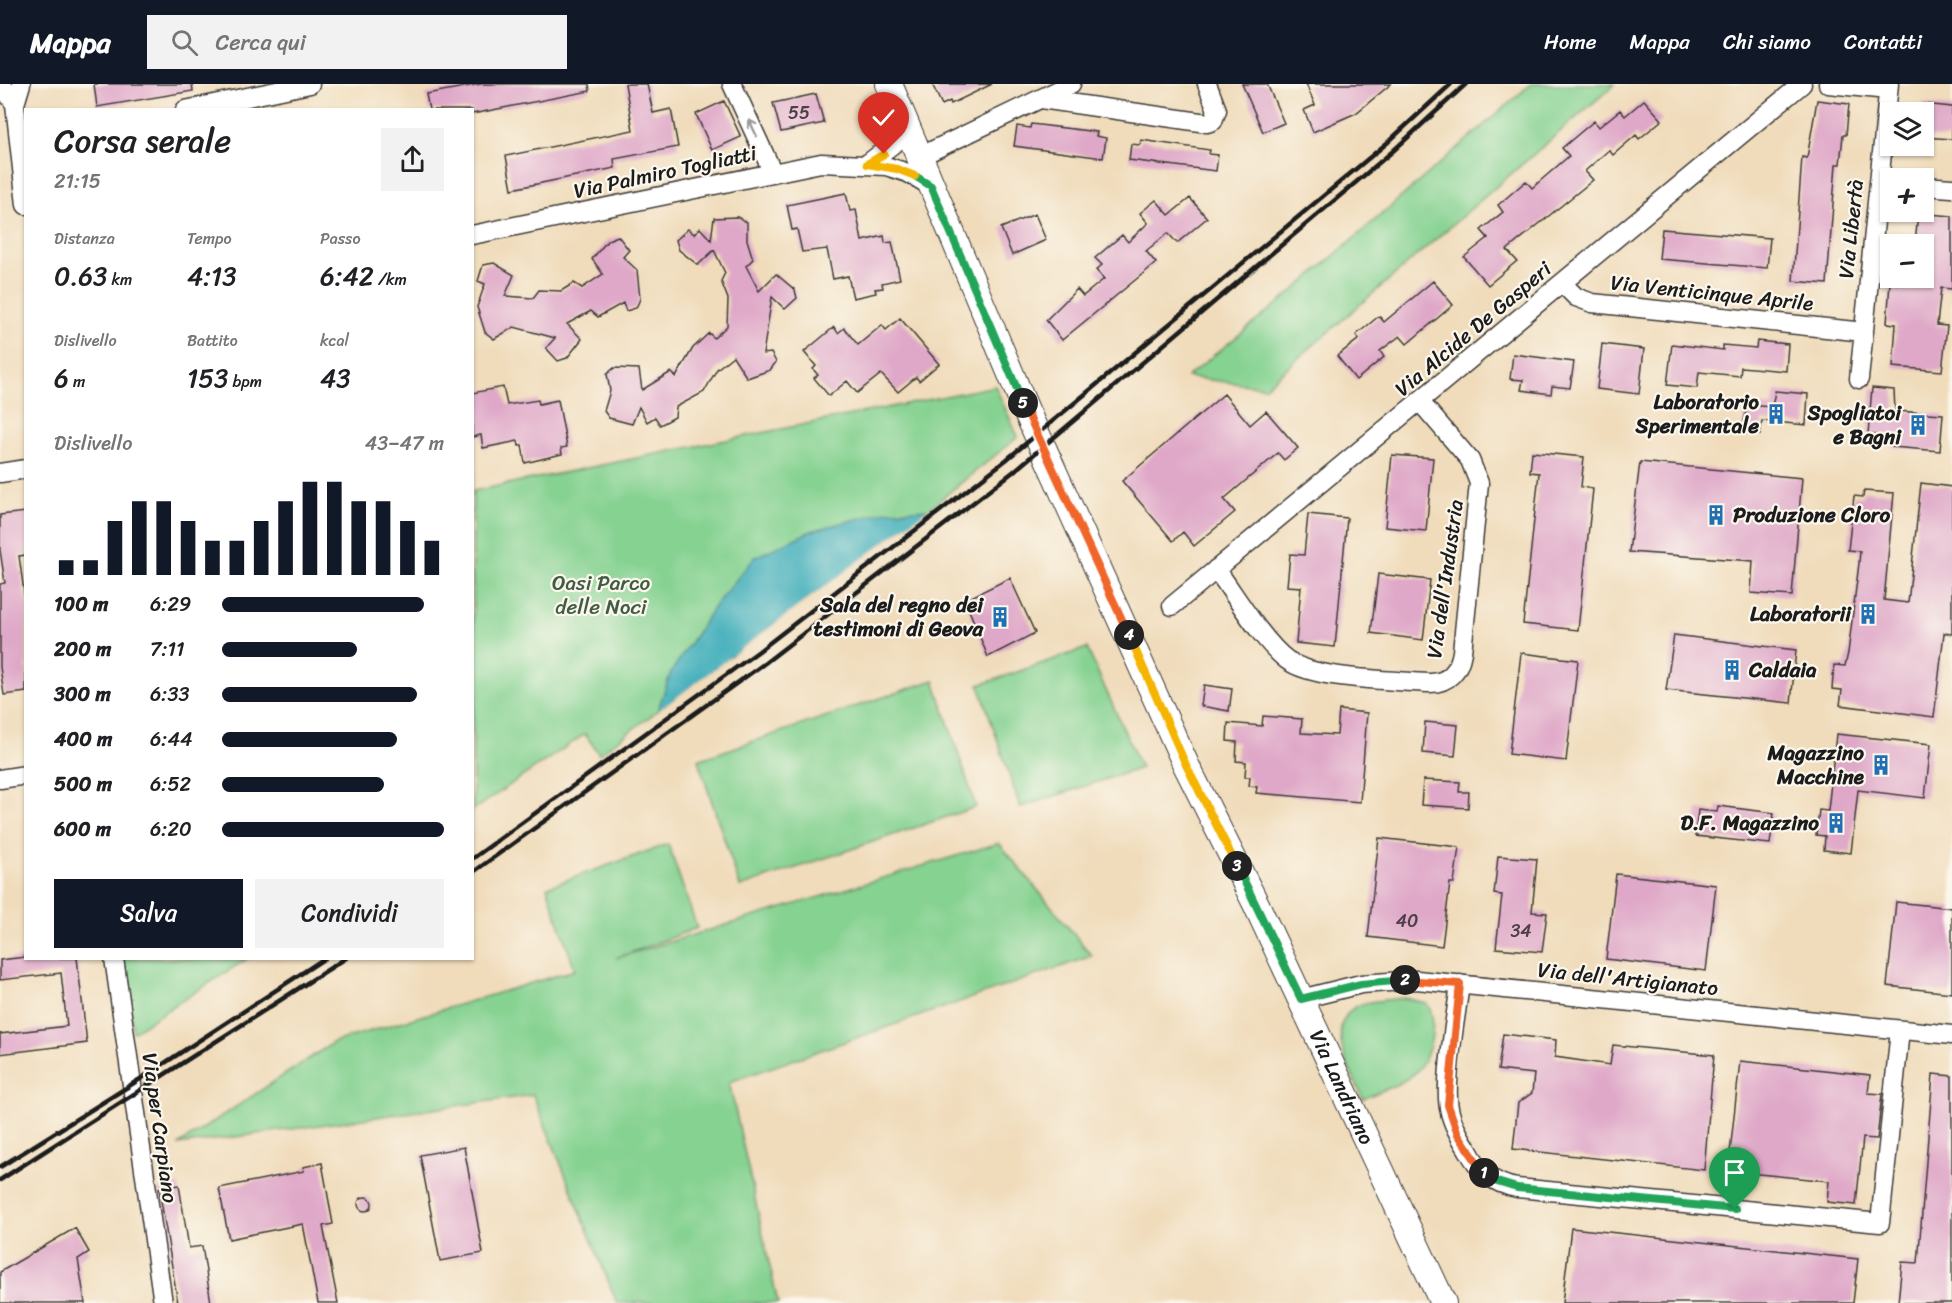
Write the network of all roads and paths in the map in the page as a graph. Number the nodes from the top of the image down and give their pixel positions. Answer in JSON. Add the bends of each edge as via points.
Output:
{"nodes":[{"id":1,"x":1,"y":84,"type":"edge"},
{"id":2,"x":21,"y":84,"type":"edge"},
{"id":3,"x":310,"y":84,"type":"edge"},
{"id":4,"x":732,"y":84,"type":"edge"},
{"id":5,"x":889,"y":84,"type":"edge"},
{"id":6,"x":1071,"y":84,"type":"edge"},
{"id":7,"x":1207,"y":84,"type":"edge"},
{"id":8,"x":1802,"y":84,"type":"edge"},
{"id":9,"x":1828,"y":84,"type":"edge"},
{"id":10,"x":1889,"y":87,"type":"edge"},
{"id":11,"x":1041,"y":99,"type":"junction"},
{"id":12,"x":15,"y":104,"type":"junction"},
{"id":13,"x":198,"y":108,"type":"edge"},
{"id":14,"x":909,"y":132,"type":"junction"},
{"id":15,"x":919,"y":157,"type":"junction"},
{"id":16,"x":867,"y":164,"type":"junction"},
{"id":17,"x":1885,"y":168,"type":"edge"},
{"id":18,"x":773,"y":173,"type":"junction"},
{"id":19,"x":931,"y":186,"type":"junction"},
{"id":20,"x":24,"y":187,"type":"edge"},
{"id":21,"x":1934,"y":187,"type":"edge"},
{"id":22,"x":1952,"y":188,"type":"edge"},
{"id":23,"x":1880,"y":213,"type":"edge"},
{"id":24,"x":474,"y":235,"type":"edge"},
{"id":25,"x":1563,"y":284,"type":"junction"},
{"id":26,"x":1864,"y":332,"type":"junction"},
{"id":27,"x":1859,"y":379,"type":"dead end"},
{"id":28,"x":1421,"y":403,"type":"junction"},
{"id":29,"x":24,"y":469,"type":"edge"},
{"id":30,"x":0,"y":473,"type":"edge"},
{"id":31,"x":1216,"y":569,"type":"junction"},
{"id":32,"x":1172,"y":606,"type":"dead end"},
{"id":33,"x":24,"y":775,"type":"edge"},
{"id":34,"x":0,"y":779,"type":"edge"},
{"id":35,"x":114,"y":960,"type":"edge"},
{"id":36,"x":1460,"y":984,"type":"junction"},
{"id":37,"x":1301,"y":999,"type":"junction"},
{"id":38,"x":1900,"y":1030,"type":"junction"},
{"id":39,"x":1952,"y":1035,"type":"edge"},
{"id":40,"x":164,"y":1303,"type":"edge"},
{"id":41,"x":1443,"y":1303,"type":"edge"}],
"edges":[{"from":1,"to":12,"type":"street"},
{"from":2,"to":12,"type":"street"},
{"from":3,"to":13,"type":"street"},
{"from":18,"to":4,"type":"street","one_way":true},
{"from":5,"to":14,"type":"street","name":"Via Landriano"},
{"from":6,"to":11,"type":"street"},
{"from":7,"to":11,"type":"street","via":[[1217,110],[1213,121],[1207,123]]},
{"from":8,"to":25,"type":"street","name":"Via Alcide De Gasperi"},
{"from":9,"to":10,"type":"street"},
{"from":10,"to":17,"type":"street","name":"Via Libertà"},
{"from":11,"to":15,"type":"street"},
{"from":12,"to":20,"type":"street"},
{"from":14,"to":15,"type":"street","name":"Via Landriano"},
{"from":14,"to":16,"type":"street"},
{"from":15,"to":19,"type":"street","name":"Via Landriano"},
{"from":16,"to":18,"type":"street","name":"Via Palmiro Togliatti","via":[[821,163]]},
{"from":16,"to":19,"type":"street","name":"Via Palmiro Togliatti","via":[[902,171]]},
{"from":18,"to":24,"type":"street","name":"Via Palmiro Togliatti"},
{"from":19,"to":37,"type":"street","name":"Via Landriano","via":[[1026,410],[1186,765]]},
{"from":21,"to":22,"type":"street"},
{"from":23,"to":26,"type":"street","name":"Via Libertà"},
{"from":25,"to":26,"type":"street","name":"Via Venticinque Aprile","via":[[1576,297],[1592,303]]},
{"from":25,"to":28,"type":"street","name":"Via Alcide De Gasperi"},
{"from":26,"to":27,"type":"street","name":"Via Libertà"},
{"from":28,"to":31,"type":"street","name":"Via Alcide De Gasperi"},
{"from":28,"to":31,"type":"street","name":"Via dell'Industria","via":[[1470,460],[1479,483],[1462,652],[1450,677],[1428,683],[1320,673],[1294,665],[1275,649]]},
{"from":29,"to":30,"type":"street"},
{"from":31,"to":32,"type":"street","name":"Via Alcide De Gasperi"},
{"from":33,"to":34,"type":"street"},
{"from":35,"to":40,"type":"street","name":"Via per Carpiano"},
{"from":36,"to":37,"type":"street","name":"Via dell'Artigianato","via":[[1404,980]]},
{"from":36,"to":38,"type":"street","name":"Via dell'Artigianato"},
{"from":36,"to":38,"type":"street","via":[[1448,1090],[1451,1119],[1479,1169],[1497,1182],[1517,1188],[1880,1223]]},
{"from":37,"to":41,"type":"street","name":"Via Landriano"},
{"from":38,"to":39,"type":"street","name":"Via dell'Artigianato"}]}
